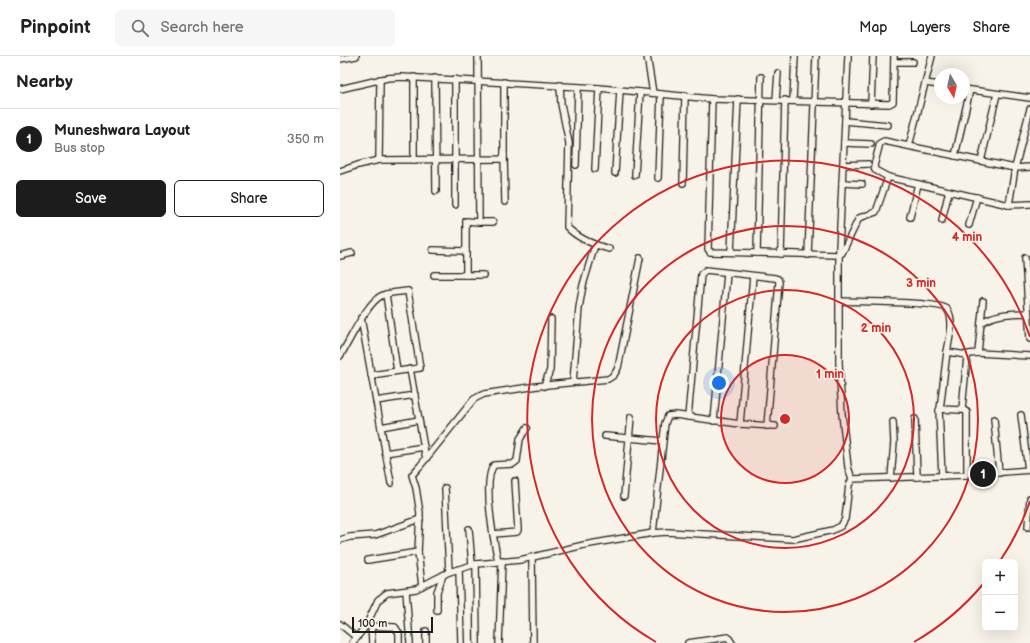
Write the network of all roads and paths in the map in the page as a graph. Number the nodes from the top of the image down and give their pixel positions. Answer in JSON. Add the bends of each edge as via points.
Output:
{"nodes":[{"id":1,"x":356,"y":56,"type":"edge"},
{"id":2,"x":478,"y":56,"type":"edge"},
{"id":3,"x":646,"y":56,"type":"edge"},
{"id":4,"x":795,"y":56,"type":"edge"},
{"id":5,"x":816,"y":56,"type":"edge"},
{"id":6,"x":848,"y":56,"type":"edge"},
{"id":7,"x":873,"y":56,"type":"edge"},
{"id":8,"x":932,"y":56,"type":"edge"},
{"id":9,"x":340,"y":59,"type":"edge"},
{"id":10,"x":894,"y":59,"type":"edge"},
{"id":11,"x":913,"y":62,"type":"dead end"},
{"id":12,"x":778,"y":73,"type":"dead end"},
{"id":13,"x":414,"y":77,"type":"junction"},
{"id":14,"x":761,"y":77,"type":"dead end"},
{"id":15,"x":435,"y":78,"type":"junction"},
{"id":16,"x":380,"y":79,"type":"junction"},
{"id":17,"x":455,"y":79,"type":"junction"},
{"id":18,"x":477,"y":81,"type":"junction"},
{"id":19,"x":504,"y":82,"type":"junction"},
{"id":20,"x":926,"y":83,"type":"junction"},
{"id":21,"x":934,"y":84,"type":"edge"},
{"id":22,"x":560,"y":86,"type":"junction"},
{"id":23,"x":578,"y":86,"type":"junction"},
{"id":24,"x":599,"y":88,"type":"junction"},
{"id":25,"x":340,"y":89,"type":"edge"},
{"id":26,"x":970,"y":89,"type":"edge"},
{"id":27,"x":620,"y":90,"type":"junction"},
{"id":28,"x":640,"y":92,"type":"junction"},
{"id":29,"x":653,"y":93,"type":"junction"},
{"id":30,"x":661,"y":94,"type":"junction"},
{"id":31,"x":998,"y":94,"type":"junction"},
{"id":32,"x":685,"y":96,"type":"junction"},
{"id":33,"x":1030,"y":98,"type":"edge"},
{"id":34,"x":712,"y":99,"type":"junction"},
{"id":35,"x":738,"y":99,"type":"junction"},
{"id":36,"x":760,"y":100,"type":"junction"},
{"id":37,"x":776,"y":100,"type":"junction"},
{"id":38,"x":785,"y":100,"type":"junction"},
{"id":39,"x":793,"y":100,"type":"junction"},
{"id":40,"x":814,"y":101,"type":"junction"},
{"id":41,"x":846,"y":102,"type":"junction"},
{"id":42,"x":871,"y":104,"type":"junction"},
{"id":43,"x":964,"y":104,"type":"edge"},
{"id":44,"x":1030,"y":109,"type":"edge"},
{"id":45,"x":845,"y":121,"type":"junction"},
{"id":46,"x":888,"y":125,"type":"dead end"},
{"id":47,"x":844,"y":143,"type":"junction"},
{"id":48,"x":871,"y":144,"type":"dead end"},
{"id":49,"x":909,"y":146,"type":"junction"},
{"id":50,"x":504,"y":155,"type":"junction"},
{"id":51,"x":955,"y":156,"type":"junction"},
{"id":52,"x":436,"y":159,"type":"junction"},
{"id":53,"x":454,"y":159,"type":"junction"},
{"id":54,"x":477,"y":159,"type":"junction"},
{"id":55,"x":379,"y":160,"type":"junction"},
{"id":56,"x":414,"y":160,"type":"junction"},
{"id":57,"x":981,"y":161,"type":"junction"},
{"id":58,"x":576,"y":164,"type":"dead end"},
{"id":59,"x":868,"y":164,"type":"dead end"},
{"id":60,"x":843,"y":165,"type":"junction"},
{"id":61,"x":1030,"y":167,"type":"edge"},
{"id":62,"x":1015,"y":168,"type":"junction"},
{"id":63,"x":595,"y":169,"type":"dead end"},
{"id":64,"x":340,"y":171,"type":"edge"},
{"id":65,"x":615,"y":173,"type":"dead end"},
{"id":66,"x":636,"y":175,"type":"dead end"},
{"id":67,"x":888,"y":177,"type":"junction"},
{"id":68,"x":658,"y":178,"type":"dead end"},
{"id":69,"x":683,"y":183,"type":"dead end"},
{"id":70,"x":842,"y":183,"type":"junction"},
{"id":71,"x":862,"y":184,"type":"dead end"},
{"id":72,"x":918,"y":184,"type":"junction"},
{"id":73,"x":949,"y":191,"type":"junction"},
{"id":74,"x":436,"y":192,"type":"dead end"},
{"id":75,"x":977,"y":198,"type":"junction"},
{"id":76,"x":505,"y":202,"type":"dead end"},
{"id":77,"x":455,"y":204,"type":"dead end"},
{"id":78,"x":1030,"y":204,"type":"edge"},
{"id":79,"x":1009,"y":205,"type":"junction"},
{"id":80,"x":910,"y":217,"type":"dead end"},
{"id":81,"x":942,"y":220,"type":"dead end"},
{"id":82,"x":478,"y":222,"type":"junction"},
{"id":83,"x":493,"y":222,"type":"dead end"},
{"id":84,"x":969,"y":225,"type":"dead end"},
{"id":85,"x":595,"y":245,"type":"junction"},
{"id":86,"x":609,"y":249,"type":"dead end"},
{"id":87,"x":433,"y":250,"type":"dead end"},
{"id":88,"x":466,"y":251,"type":"junction"},
{"id":89,"x":731,"y":252,"type":"junction"},
{"id":90,"x":352,"y":253,"type":"dead end"},
{"id":91,"x":757,"y":253,"type":"junction"},
{"id":92,"x":781,"y":254,"type":"junction"},
{"id":93,"x":808,"y":255,"type":"junction"},
{"id":94,"x":839,"y":255,"type":"junction"},
{"id":95,"x":340,"y":256,"type":"edge"},
{"id":96,"x":640,"y":258,"type":"dead end"},
{"id":97,"x":1026,"y":258,"type":"dead end"},
{"id":98,"x":727,"y":273,"type":"junction"},
{"id":99,"x":434,"y":275,"type":"dead end"},
{"id":100,"x":466,"y":275,"type":"junction"},
{"id":101,"x":483,"y":275,"type":"dead end"},
{"id":102,"x":753,"y":276,"type":"junction"},
{"id":103,"x":1028,"y":290,"type":"edge"},
{"id":104,"x":386,"y":294,"type":"junction"},
{"id":105,"x":839,"y":301,"type":"junction"},
{"id":106,"x":983,"y":301,"type":"dead end"},
{"id":107,"x":1028,"y":313,"type":"junction"},
{"id":108,"x":361,"y":318,"type":"junction"},
{"id":109,"x":551,"y":319,"type":"dead end"},
{"id":110,"x":981,"y":323,"type":"junction"},
{"id":111,"x":1030,"y":339,"type":"edge"},
{"id":112,"x":947,"y":352,"type":"junction"},
{"id":113,"x":978,"y":353,"type":"junction"},
{"id":114,"x":967,"y":355,"type":"junction"},
{"id":115,"x":340,"y":356,"type":"edge"},
{"id":116,"x":1030,"y":356,"type":"edge"},
{"id":117,"x":410,"y":369,"type":"junction"},
{"id":118,"x":397,"y":371,"type":"junction"},
{"id":119,"x":371,"y":374,"type":"junction"},
{"id":120,"x":573,"y":382,"type":"junction"},
{"id":121,"x":544,"y":386,"type":"junction"},
{"id":122,"x":415,"y":395,"type":"junction"},
{"id":123,"x":376,"y":401,"type":"junction"},
{"id":124,"x":940,"y":409,"type":"junction"},
{"id":125,"x":962,"y":410,"type":"junction"},
{"id":126,"x":1021,"y":415,"type":"dead end"},
{"id":127,"x":631,"y":417,"type":"dead end"},
{"id":128,"x":688,"y":417,"type":"junction"},
{"id":129,"x":915,"y":419,"type":"dead end"},
{"id":130,"x":994,"y":419,"type":"dead end"},
{"id":131,"x":419,"y":420,"type":"junction"},
{"id":132,"x":714,"y":421,"type":"junction"},
{"id":133,"x":893,"y":422,"type":"dead end"},
{"id":134,"x":740,"y":424,"type":"junction"},
{"id":135,"x":767,"y":426,"type":"junction"},
{"id":136,"x":775,"y":426,"type":"dead end"},
{"id":137,"x":381,"y":427,"type":"junction"},
{"id":138,"x":527,"y":428,"type":"dead end"},
{"id":139,"x":605,"y":436,"type":"dead end"},
{"id":140,"x":630,"y":438,"type":"junction"},
{"id":141,"x":663,"y":441,"type":"junction"},
{"id":142,"x":424,"y":447,"type":"junction"},
{"id":143,"x":385,"y":453,"type":"junction"},
{"id":144,"x":426,"y":459,"type":"junction"},
{"id":145,"x":1029,"y":470,"type":"edge"},
{"id":146,"x":999,"y":473,"type":"junction"},
{"id":147,"x":967,"y":475,"type":"junction"},
{"id":148,"x":942,"y":476,"type":"junction"},
{"id":149,"x":917,"y":477,"type":"junction"},
{"id":150,"x":891,"y":478,"type":"junction"},
{"id":151,"x":852,"y":479,"type":"junction"},
{"id":152,"x":515,"y":481,"type":"dead end"},
{"id":153,"x":391,"y":483,"type":"dead end"},
{"id":154,"x":445,"y":488,"type":"dead end"},
{"id":155,"x":624,"y":496,"type":"dead end"},
{"id":156,"x":1030,"y":498,"type":"edge"},
{"id":157,"x":420,"y":519,"type":"junction"},
{"id":158,"x":1028,"y":527,"type":"dead end"},
{"id":159,"x":469,"y":529,"type":"dead end"},
{"id":160,"x":653,"y":533,"type":"junction"},
{"id":161,"x":493,"y":534,"type":"junction"},
{"id":162,"x":340,"y":540,"type":"edge"},
{"id":163,"x":418,"y":552,"type":"junction"},
{"id":164,"x":532,"y":558,"type":"junction"},
{"id":165,"x":368,"y":560,"type":"dead end"},
{"id":166,"x":500,"y":561,"type":"junction"},
{"id":167,"x":474,"y":565,"type":"junction"},
{"id":168,"x":459,"y":569,"type":"junction"},
{"id":169,"x":449,"y":572,"type":"junction"},
{"id":170,"x":443,"y":575,"type":"junction"},
{"id":171,"x":422,"y":586,"type":"junction"},
{"id":172,"x":406,"y":591,"type":"junction"},
{"id":173,"x":437,"y":610,"type":"dead end"},
{"id":174,"x":340,"y":624,"type":"edge"},
{"id":175,"x":369,"y":626,"type":"junction"},
{"id":176,"x":426,"y":631,"type":"dead end"},
{"id":177,"x":357,"y":638,"type":"junction"},
{"id":178,"x":717,"y":641,"type":"edge"},
{"id":179,"x":352,"y":643,"type":"edge"},
{"id":180,"x":372,"y":643,"type":"edge"},
{"id":181,"x":399,"y":643,"type":"edge"},
{"id":182,"x":410,"y":643,"type":"edge"},
{"id":183,"x":426,"y":643,"type":"edge"},
{"id":184,"x":461,"y":643,"type":"edge"},
{"id":185,"x":476,"y":643,"type":"edge"},
{"id":186,"x":499,"y":643,"type":"edge"},
{"id":187,"x":533,"y":643,"type":"edge"},
{"id":188,"x":691,"y":643,"type":"edge"},
{"id":189,"x":732,"y":643,"type":"edge"}],
"edges":[{"from":1,"to":9,"type":"street"},
{"from":2,"to":18,"type":"street"},
{"from":3,"to":29,"type":"street"},
{"from":4,"to":39,"type":"street"},
{"from":5,"to":40,"type":"street"},
{"from":6,"to":41,"type":"street"},
{"from":7,"to":42,"type":"street"},
{"from":8,"to":20,"type":"street"},
{"from":10,"to":11,"type":"street"},
{"from":10,"to":42,"type":"street","via":[[892,103]]},
{"from":12,"to":37,"type":"street"},
{"from":13,"to":15,"type":"street"},
{"from":13,"to":16,"type":"street"},
{"from":13,"to":56,"type":"street"},
{"from":14,"to":36,"type":"street"},
{"from":15,"to":17,"type":"street"},
{"from":15,"to":52,"type":"street"},
{"from":16,"to":25,"type":"street"},
{"from":16,"to":55,"type":"street"},
{"from":17,"to":18,"type":"street"},
{"from":17,"to":53,"type":"street"},
{"from":18,"to":19,"type":"street"},
{"from":18,"to":54,"type":"street"},
{"from":19,"to":22,"type":"street"},
{"from":19,"to":50,"type":"street"},
{"from":20,"to":21,"type":"street"},
{"from":20,"to":49,"type":"street"},
{"from":22,"to":23,"type":"street"},
{"from":22,"to":85,"type":"street","via":[[569,143],[567,227]]},
{"from":23,"to":24,"type":"street"},
{"from":23,"to":58,"type":"street"},
{"from":24,"to":27,"type":"street"},
{"from":24,"to":63,"type":"street"},
{"from":26,"to":31,"type":"street"},
{"from":27,"to":28,"type":"street"},
{"from":27,"to":65,"type":"street"},
{"from":28,"to":29,"type":"street"},
{"from":28,"to":66,"type":"street"},
{"from":29,"to":30,"type":"street"},
{"from":30,"to":32,"type":"street"},
{"from":30,"to":68,"type":"street"},
{"from":31,"to":33,"type":"street"},
{"from":31,"to":57,"type":"street"},
{"from":32,"to":34,"type":"street"},
{"from":32,"to":69,"type":"street"},
{"from":34,"to":35,"type":"street"},
{"from":34,"to":89,"type":"street","via":[[708,249],[710,252]]},
{"from":35,"to":36,"type":"street"},
{"from":35,"to":89,"type":"street"},
{"from":36,"to":37,"type":"street"},
{"from":36,"to":91,"type":"street"},
{"from":37,"to":38,"type":"street"},
{"from":38,"to":39,"type":"street"},
{"from":38,"to":92,"type":"street"},
{"from":39,"to":40,"type":"street"},
{"from":40,"to":41,"type":"street"},
{"from":40,"to":93,"type":"street"},
{"from":41,"to":42,"type":"street"},
{"from":41,"to":45,"type":"street"},
{"from":43,"to":51,"type":"street"},
{"from":44,"to":62,"type":"street"},
{"from":45,"to":46,"type":"street"},
{"from":45,"to":47,"type":"street"},
{"from":47,"to":48,"type":"street"},
{"from":47,"to":60,"type":"street"},
{"from":49,"to":51,"type":"street"},
{"from":49,"to":67,"type":"street","via":[[884,141],[880,143],[874,166],[875,170]]},
{"from":50,"to":54,"type":"street","via":[[500,160]]},
{"from":50,"to":76,"type":"street"},
{"from":51,"to":57,"type":"street"},
{"from":52,"to":53,"type":"street"},
{"from":52,"to":56,"type":"street"},
{"from":52,"to":74,"type":"street"},
{"from":53,"to":54,"type":"street"},
{"from":53,"to":77,"type":"street"},
{"from":54,"to":82,"type":"street"},
{"from":55,"to":56,"type":"street"},
{"from":55,"to":64,"type":"street"},
{"from":57,"to":62,"type":"street"},
{"from":59,"to":60,"type":"street"},
{"from":60,"to":70,"type":"street"},
{"from":61,"to":62,"type":"street"},
{"from":62,"to":79,"type":"street"},
{"from":67,"to":72,"type":"street"},
{"from":67,"to":94,"type":"street","via":[[876,212],[859,218]]},
{"from":70,"to":71,"type":"street"},
{"from":70,"to":94,"type":"street"},
{"from":72,"to":73,"type":"street"},
{"from":72,"to":80,"type":"street"},
{"from":73,"to":75,"type":"street"},
{"from":73,"to":81,"type":"street"},
{"from":75,"to":79,"type":"street"},
{"from":75,"to":84,"type":"street"},
{"from":78,"to":79,"type":"street"},
{"from":82,"to":83,"type":"street"},
{"from":82,"to":88,"type":"street","via":[[466,221]]},
{"from":85,"to":86,"type":"street"},
{"from":85,"to":120,"type":"street","via":[[579,308]]},
{"from":87,"to":88,"type":"street"},
{"from":88,"to":100,"type":"street"},
{"from":89,"to":91,"type":"street"},
{"from":90,"to":95,"type":"street"},
{"from":91,"to":92,"type":"street"},
{"from":92,"to":93,"type":"street"},
{"from":93,"to":94,"type":"street"},
{"from":94,"to":105,"type":"street"},
{"from":96,"to":120,"type":"street","via":[[617,371],[608,378]]},
{"from":97,"to":103,"type":"street"},
{"from":98,"to":102,"type":"street"},
{"from":98,"to":128,"type":"street","via":[[706,270],[700,276]]},
{"from":98,"to":132,"type":"street"},
{"from":99,"to":100,"type":"street"},
{"from":100,"to":101,"type":"street"},
{"from":102,"to":134,"type":"street"},
{"from":102,"to":135,"type":"street","via":[[775,278],[779,282]]},
{"from":103,"to":107,"type":"street"},
{"from":104,"to":108,"type":"street","via":[[376,299]]},
{"from":104,"to":117,"type":"street","via":[[408,291],[420,368]]},
{"from":104,"to":118,"type":"street"},
{"from":105,"to":112,"type":"street","via":[[930,304],[944,308],[948,311],[951,321]]},
{"from":105,"to":151,"type":"street","via":[[842,414],[848,467]]},
{"from":106,"to":110,"type":"street"},
{"from":107,"to":110,"type":"street","via":[[996,315]]},
{"from":107,"to":111,"type":"street"},
{"from":108,"to":115,"type":"street"},
{"from":108,"to":119,"type":"street"},
{"from":109,"to":121,"type":"street","via":[[550,370]]},
{"from":110,"to":113,"type":"street"},
{"from":112,"to":114,"type":"street"},
{"from":112,"to":124,"type":"street"},
{"from":113,"to":114,"type":"street"},
{"from":113,"to":116,"type":"street"},
{"from":114,"to":125,"type":"street"},
{"from":117,"to":118,"type":"street"},
{"from":117,"to":122,"type":"street"},
{"from":118,"to":119,"type":"street"},
{"from":119,"to":123,"type":"street"},
{"from":120,"to":121,"type":"street"},
{"from":121,"to":144,"type":"street","via":[[484,394],[474,399]]},
{"from":122,"to":123,"type":"street"},
{"from":122,"to":131,"type":"street"},
{"from":123,"to":137,"type":"street"},
{"from":124,"to":125,"type":"street"},
{"from":124,"to":148,"type":"street","via":[[938,412]]},
{"from":125,"to":147,"type":"street","via":[[967,412]]},
{"from":126,"to":145,"type":"street"},
{"from":127,"to":140,"type":"street"},
{"from":128,"to":132,"type":"street"},
{"from":128,"to":141,"type":"street","via":[[676,414],[668,416]]},
{"from":129,"to":149,"type":"street"},
{"from":130,"to":146,"type":"street"},
{"from":131,"to":137,"type":"street"},
{"from":131,"to":142,"type":"street"},
{"from":132,"to":134,"type":"street"},
{"from":133,"to":150,"type":"street"},
{"from":134,"to":135,"type":"street"},
{"from":135,"to":136,"type":"street"},
{"from":137,"to":143,"type":"street"},
{"from":138,"to":161,"type":"street","via":[[520,439],[517,461],[494,465],[492,468],[490,511]]},
{"from":139,"to":140,"type":"street"},
{"from":140,"to":141,"type":"street"},
{"from":140,"to":155,"type":"street"},
{"from":141,"to":160,"type":"street"},
{"from":142,"to":143,"type":"street"},
{"from":142,"to":144,"type":"street"},
{"from":143,"to":153,"type":"street"},
{"from":144,"to":157,"type":"street","via":[[412,475]]},
{"from":145,"to":146,"type":"street"},
{"from":146,"to":147,"type":"street"},
{"from":147,"to":148,"type":"street"},
{"from":148,"to":149,"type":"street"},
{"from":149,"to":150,"type":"street"},
{"from":150,"to":151,"type":"street"},
{"from":151,"to":160,"type":"street","via":[[845,519],[841,526],[833,530],[793,538]]},
{"from":152,"to":161,"type":"street","via":[[518,531]]},
{"from":154,"to":169,"type":"street"},
{"from":156,"to":158,"type":"street"},
{"from":157,"to":162,"type":"street","via":[[375,535]]},
{"from":157,"to":163,"type":"street"},
{"from":159,"to":167,"type":"street"},
{"from":160,"to":164,"type":"street","via":[[584,545]]},
{"from":161,"to":166,"type":"street"},
{"from":163,"to":165,"type":"street"},
{"from":163,"to":171,"type":"street"},
{"from":164,"to":166,"type":"street"},
{"from":164,"to":187,"type":"street"},
{"from":166,"to":167,"type":"street"},
{"from":166,"to":186,"type":"street"},
{"from":167,"to":168,"type":"street"},
{"from":167,"to":185,"type":"street"},
{"from":168,"to":169,"type":"street"},
{"from":168,"to":184,"type":"street"},
{"from":169,"to":170,"type":"street"},
{"from":170,"to":171,"type":"street"},
{"from":170,"to":173,"type":"street","via":[[437,592]]},
{"from":171,"to":172,"type":"street"},
{"from":172,"to":175,"type":"street","via":[[387,593],[381,597]]},
{"from":172,"to":182,"type":"street"},
{"from":174,"to":177,"type":"street"},
{"from":175,"to":177,"type":"street"},
{"from":175,"to":180,"type":"street"},
{"from":175,"to":181,"type":"street","via":[[395,627],[399,633]]},
{"from":176,"to":183,"type":"street"},
{"from":177,"to":179,"type":"street"},
{"from":178,"to":188,"type":"street"},
{"from":178,"to":189,"type":"street","via":[[728,637]]}]}
